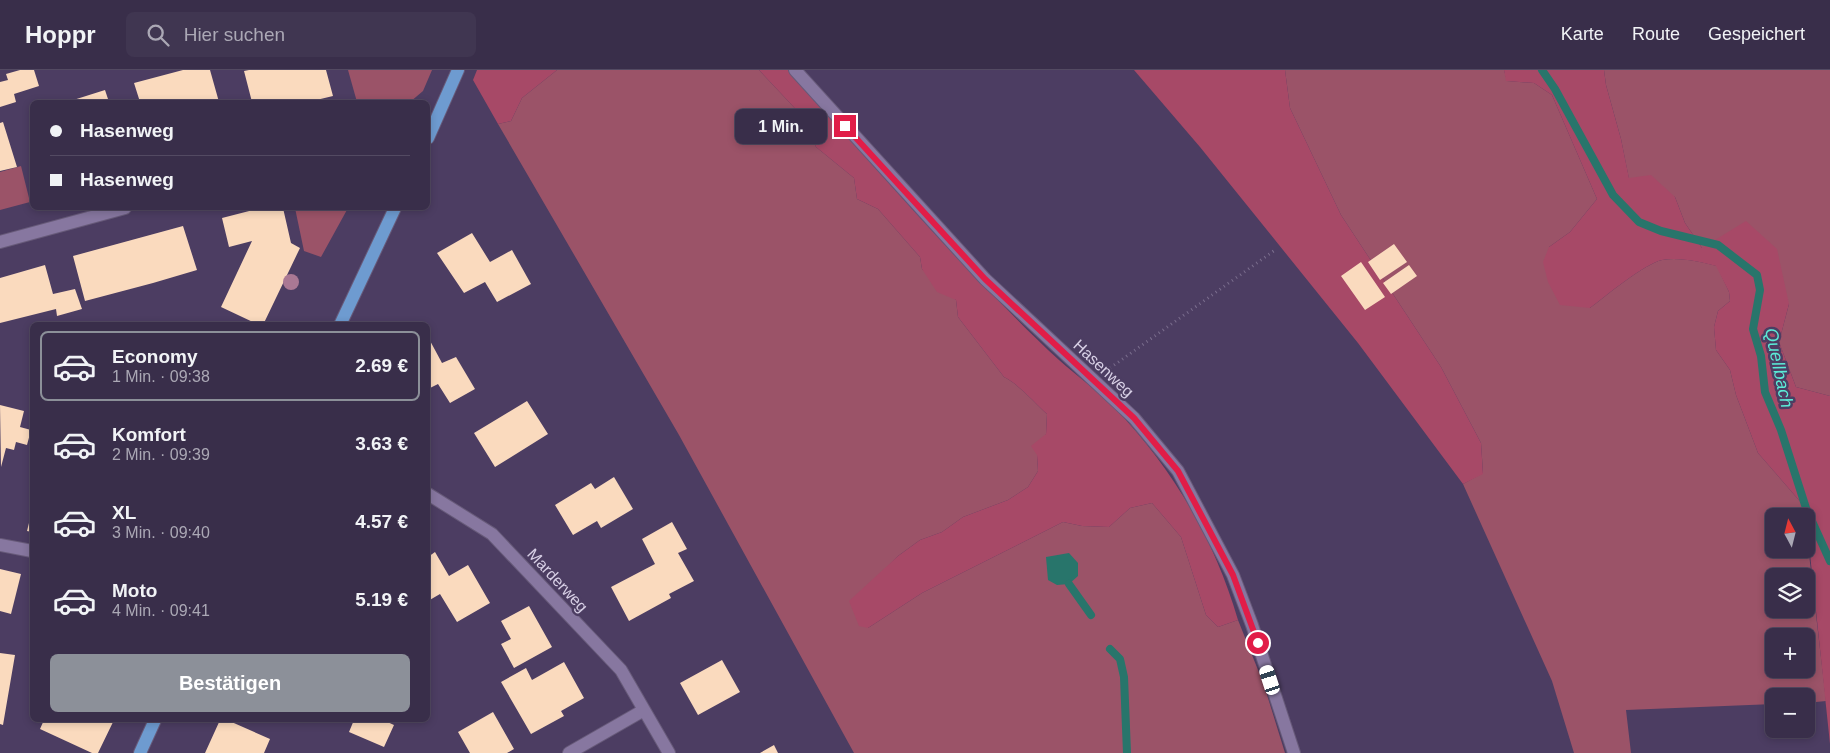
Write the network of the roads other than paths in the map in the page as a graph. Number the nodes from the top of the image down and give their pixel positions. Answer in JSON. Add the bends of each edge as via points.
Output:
{"nodes":[{"id":1,"x":458,"y":70,"type":"edge"},
{"id":2,"x":795,"y":70,"type":"edge"},
{"id":3,"x":430,"y":133,"type":"edge"},
{"id":4,"x":118,"y":210,"type":"edge"},
{"id":5,"x":395,"y":210,"type":"edge"},
{"id":6,"x":0,"y":242,"type":"edge"},
{"id":7,"x":341,"y":322,"type":"edge"},
{"id":8,"x":430,"y":495,"type":"edge"},
{"id":9,"x":0,"y":545,"type":"edge"},
{"id":10,"x":30,"y":551,"type":"edge"},
{"id":11,"x":644,"y":710,"type":"junction"},
{"id":12,"x":154,"y":722,"type":"edge"},
{"id":13,"x":140,"y":753,"type":"edge"},
{"id":14,"x":569,"y":753,"type":"edge"},
{"id":15,"x":669,"y":753,"type":"edge"},
{"id":16,"x":1294,"y":753,"type":"edge"}],
"edges":[{"from":1,"to":3,"type":"main road"},
{"from":2,"to":16,"type":"street","name":"Hasenweg","via":[[985,279],[1134,418],[1178,471],[1233,575]]},
{"from":4,"to":6,"type":"street"},
{"from":5,"to":7,"type":"main road"},
{"from":8,"to":11,"type":"street","name":"Marderweg","via":[[492,534],[621,670]]},
{"from":9,"to":10,"type":"street"},
{"from":11,"to":14,"type":"street"},
{"from":11,"to":15,"type":"street","name":"Marderweg"},
{"from":12,"to":13,"type":"main road"}]}
